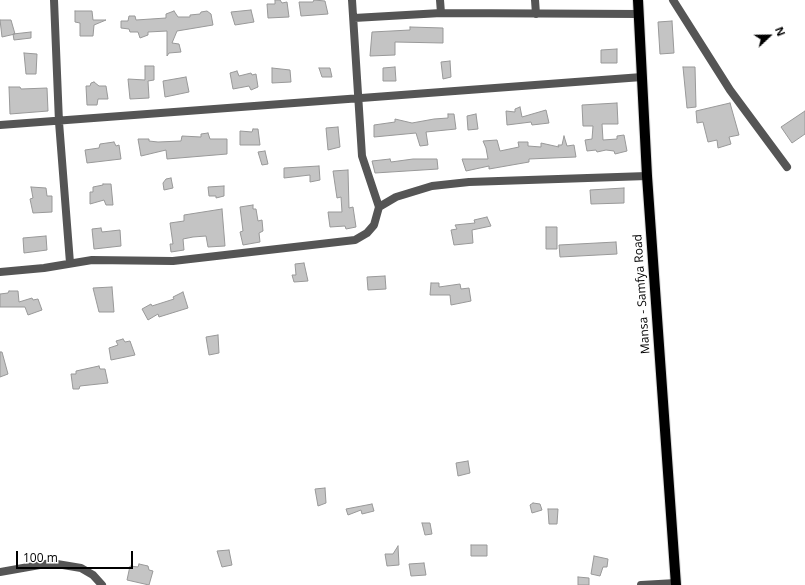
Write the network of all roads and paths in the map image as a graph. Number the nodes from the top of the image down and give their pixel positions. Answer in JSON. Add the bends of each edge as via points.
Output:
{"nodes":[{"id":1,"x":54,"y":0,"type":"edge"},
{"id":2,"x":352,"y":0,"type":"edge"},
{"id":3,"x":440,"y":0,"type":"edge"},
{"id":4,"x":535,"y":0,"type":"edge"},
{"id":5,"x":638,"y":0,"type":"edge"},
{"id":6,"x":674,"y":0,"type":"edge"},
{"id":7,"x":441,"y":13,"type":"junction"},
{"id":8,"x":536,"y":14,"type":"junction"},
{"id":9,"x":639,"y":14,"type":"junction"},
{"id":10,"x":354,"y":18,"type":"junction"},
{"id":11,"x":642,"y":77,"type":"junction"},
{"id":12,"x":360,"y":98,"type":"junction"},
{"id":13,"x":59,"y":122,"type":"junction"},
{"id":14,"x":0,"y":125,"type":"edge"},
{"id":15,"x":787,"y":167,"type":"dead end"},
{"id":16,"x":647,"y":176,"type":"junction"},
{"id":17,"x":378,"y":207,"type":"junction"},
{"id":18,"x":70,"y":263,"type":"junction"},
{"id":19,"x":0,"y":272,"type":"edge"},
{"id":20,"x":0,"y":572,"type":"edge"},
{"id":21,"x":676,"y":584,"type":"edge"},
{"id":22,"x":102,"y":585,"type":"edge"},
{"id":23,"x":641,"y":585,"type":"edge"}],
"edges":[{"from":1,"to":13,"type":"street"},
{"from":2,"to":10,"type":"street"},
{"from":3,"to":7,"type":"street"},
{"from":4,"to":8,"type":"street"},
{"from":5,"to":9,"type":"main road","name":"Mansa - Samfya Road"},
{"from":6,"to":15,"type":"street","via":[[730,90]]},
{"from":7,"to":8,"type":"street"},
{"from":7,"to":10,"type":"street"},
{"from":8,"to":9,"type":"street"},
{"from":9,"to":11,"type":"main road","name":"Mansa - Samfya Road"},
{"from":10,"to":12,"type":"street"},
{"from":11,"to":12,"type":"street"},
{"from":11,"to":16,"type":"main road","name":"Mansa - Samfya Road"},
{"from":12,"to":13,"type":"street"},
{"from":12,"to":17,"type":"street","via":[[362,156]]},
{"from":13,"to":14,"type":"street"},
{"from":13,"to":18,"type":"street"},
{"from":16,"to":17,"type":"street","via":[[432,186],[396,197]]},
{"from":16,"to":21,"type":"main road","name":"Mansa - Samfya Road"},
{"from":17,"to":18,"type":"street","via":[[374,225],[355,240],[173,261],[92,260]]},
{"from":18,"to":19,"type":"street"},
{"from":20,"to":22,"type":"street","via":[[51,563],[81,568],[93,575]]},
{"from":21,"to":23,"type":"street"}]}
